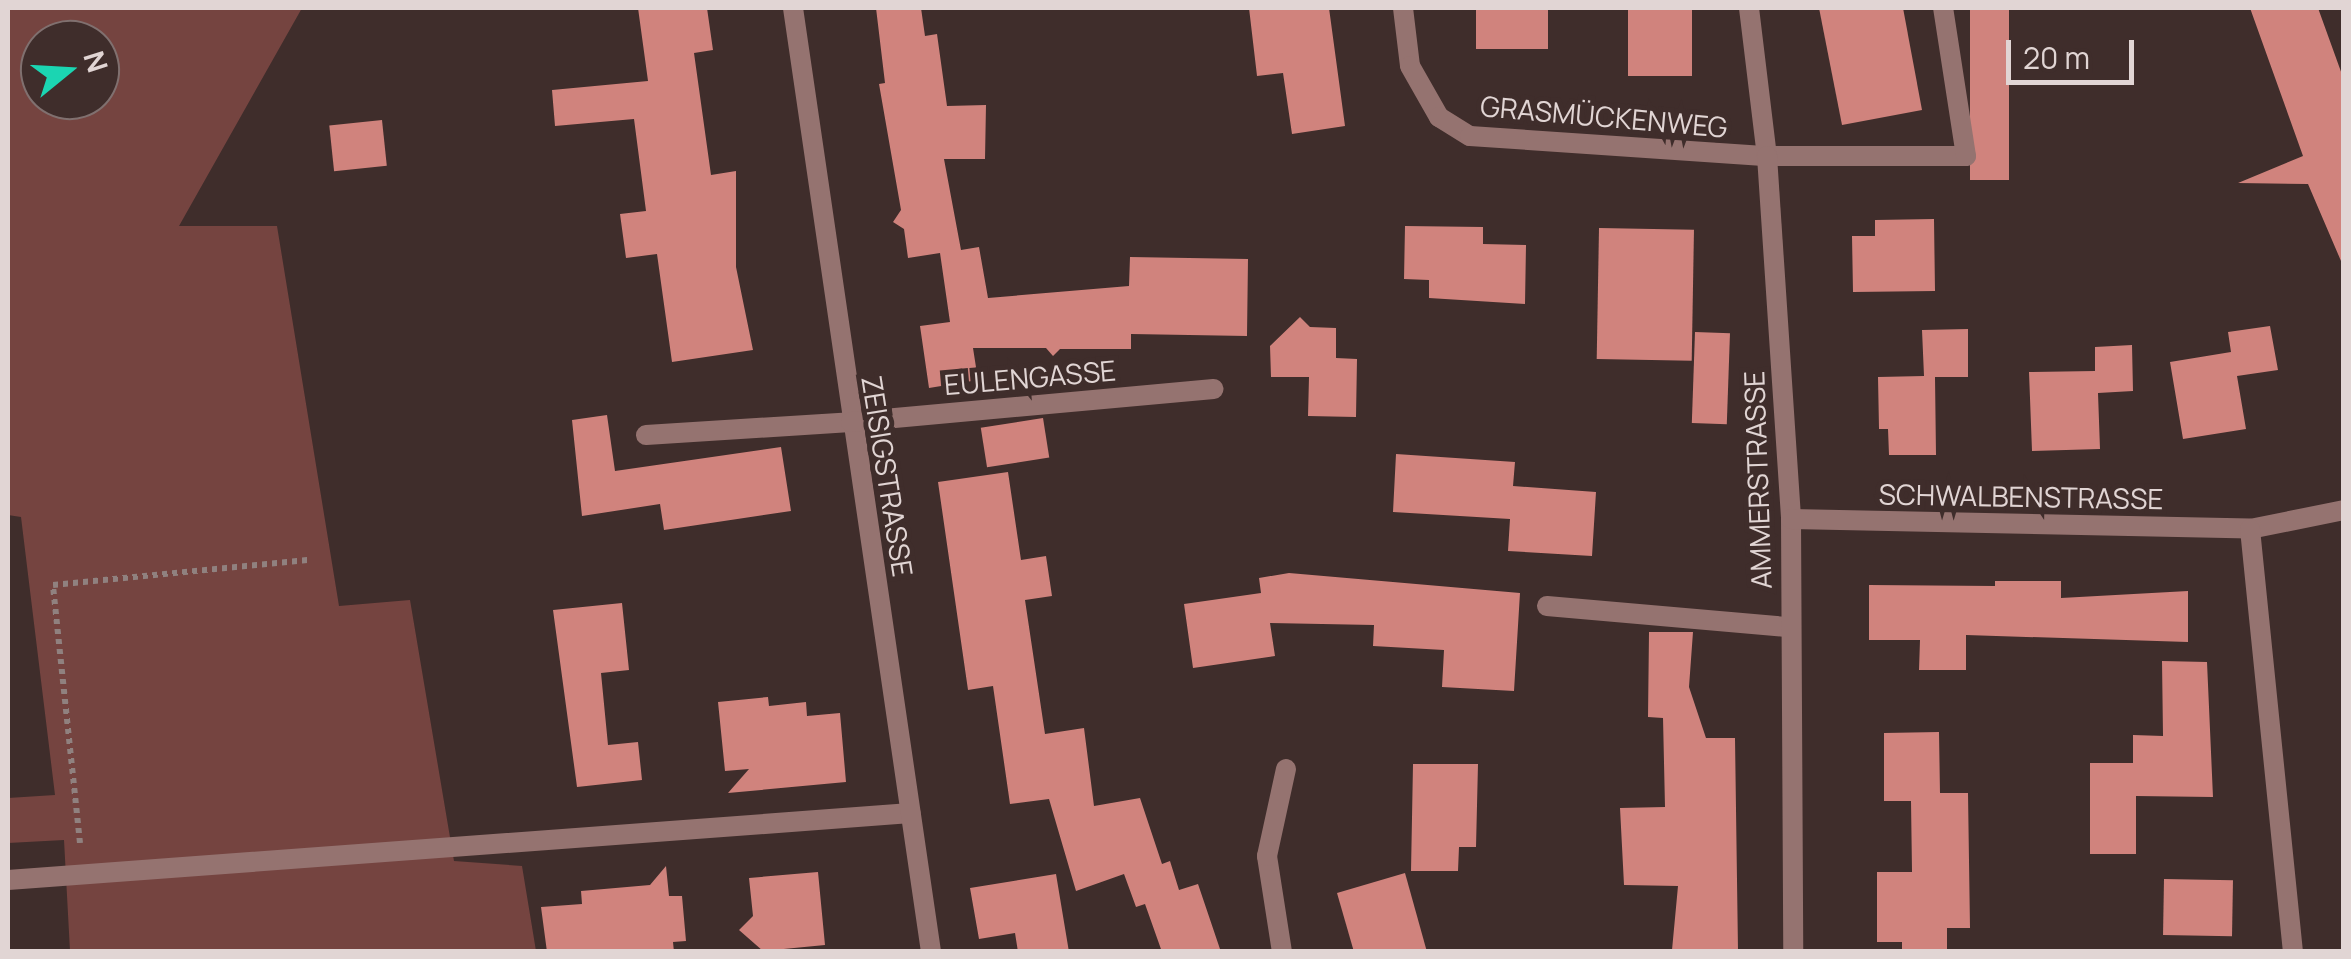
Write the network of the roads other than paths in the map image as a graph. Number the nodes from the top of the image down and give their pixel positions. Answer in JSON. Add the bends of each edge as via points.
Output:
{"nodes":[{"id":1,"x":792,"y":8,"type":"edge"},
{"id":2,"x":1403,"y":8,"type":"edge"},
{"id":3,"x":1749,"y":8,"type":"edge"},
{"id":4,"x":1943,"y":8,"type":"edge"},
{"id":5,"x":1766,"y":156,"type":"junction"},
{"id":6,"x":1213,"y":388,"type":"dead end"},
{"id":7,"x":851,"y":422,"type":"junction"},
{"id":8,"x":646,"y":435,"type":"dead end"},
{"id":9,"x":2344,"y":510,"type":"edge"},
{"id":10,"x":1790,"y":519,"type":"junction"},
{"id":11,"x":2250,"y":529,"type":"junction"},
{"id":12,"x":1548,"y":606,"type":"dead end"},
{"id":13,"x":1790,"y":626,"type":"junction"},
{"id":14,"x":1286,"y":768,"type":"dead end"},
{"id":15,"x":911,"y":813,"type":"junction"},
{"id":16,"x":8,"y":880,"type":"edge"},
{"id":17,"x":931,"y":952,"type":"edge"},
{"id":18,"x":1282,"y":952,"type":"edge"},
{"id":19,"x":1793,"y":952,"type":"edge"},
{"id":20,"x":2293,"y":952,"type":"edge"}],
"edges":[{"from":1,"to":7,"type":"street","name":"ZEISIGSTRASSE"},
{"from":2,"to":5,"type":"street","name":"GRASMÜCKENWEG","via":[[1410,66],[1439,117],[1470,136]]},
{"from":3,"to":5,"type":"street","name":"AMMERSTRASSE"},
{"from":4,"to":5,"type":"street","name":"GRASMÜCKENWEG","via":[[1966,156]]},
{"from":5,"to":10,"type":"street","name":"AMMERSTRASSE"},
{"from":6,"to":7,"type":"street","name":"EULENGASSE"},
{"from":7,"to":8,"type":"street","name":"EULENGASSE"},
{"from":7,"to":15,"type":"street","name":"ZEISIGSTRASSE"},
{"from":9,"to":11,"type":"street","name":"SCHWALBENSTRASSE"},
{"from":10,"to":11,"type":"street","name":"SCHWALBENSTRASSE"},
{"from":10,"to":13,"type":"street","name":"AMMERSTRASSE"},
{"from":11,"to":20,"type":"street"},
{"from":12,"to":13,"type":"street"},
{"from":13,"to":19,"type":"street","name":"AMMERSTRASSE"},
{"from":14,"to":18,"type":"street","via":[[1268,856]]},
{"from":15,"to":16,"type":"street"},
{"from":15,"to":17,"type":"street","name":"ZEISIGSTRASSE"}]}
